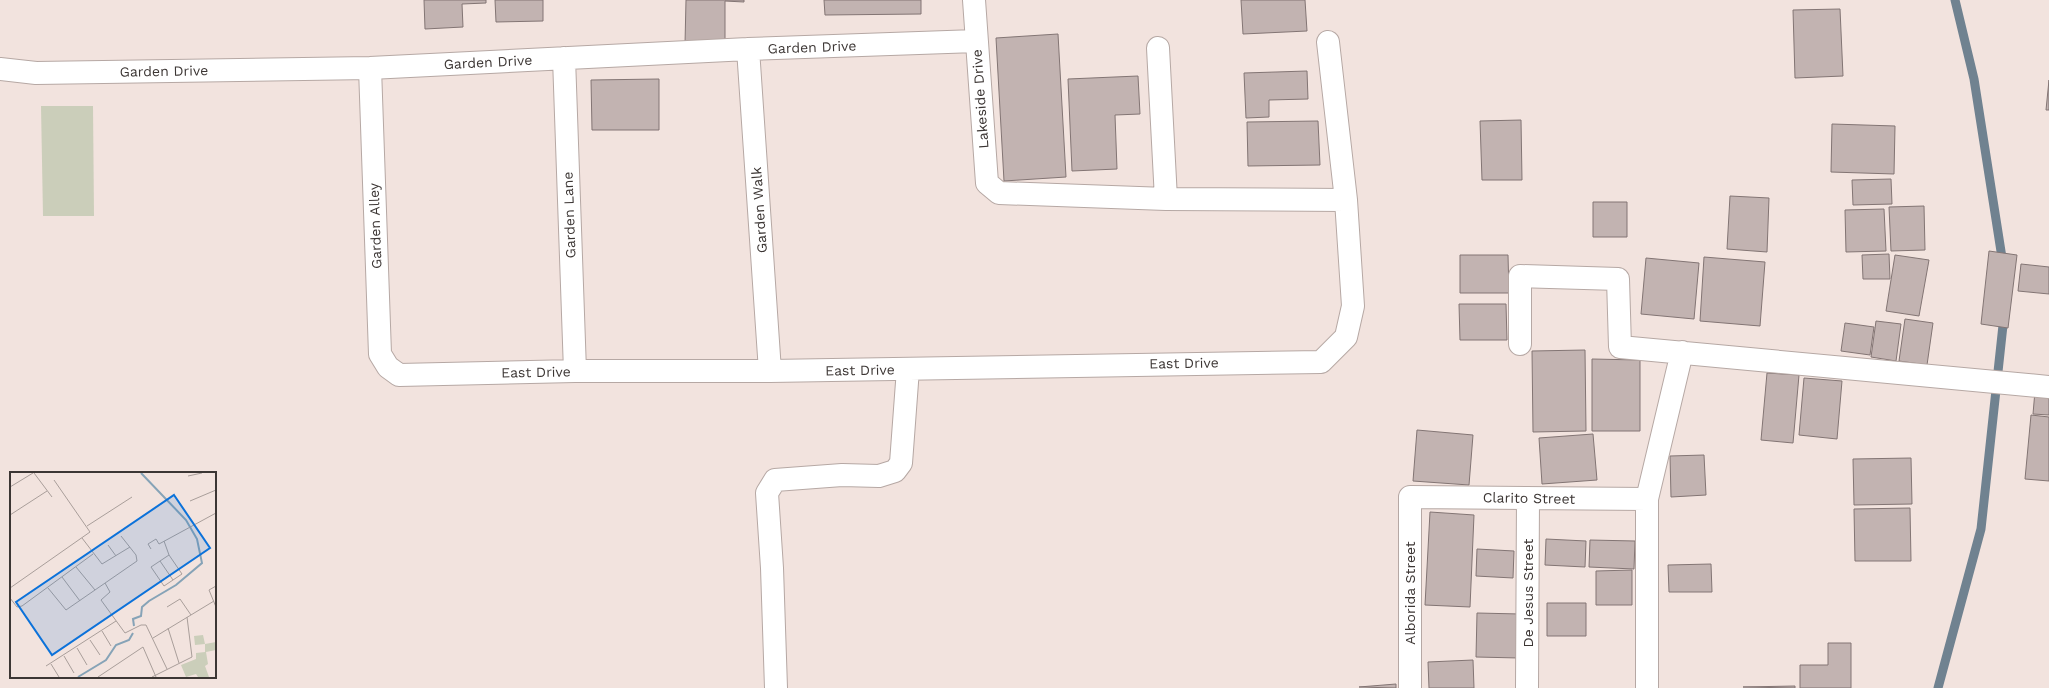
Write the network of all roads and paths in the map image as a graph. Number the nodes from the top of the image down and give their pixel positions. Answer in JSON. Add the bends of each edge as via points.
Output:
{"nodes":[{"id":1,"x":974,"y":0,"type":"edge"},
{"id":2,"x":976,"y":41,"type":"junction"},
{"id":3,"x":1328,"y":42,"type":"dead end"},
{"id":4,"x":1158,"y":48,"type":"dead end"},
{"id":5,"x":748,"y":49,"type":"junction"},
{"id":6,"x":564,"y":58,"type":"junction"},
{"id":7,"x":370,"y":68,"type":"junction"},
{"id":8,"x":0,"y":69,"type":"edge"},
{"id":9,"x":1166,"y":199,"type":"junction"},
{"id":10,"x":1346,"y":200,"type":"junction"},
{"id":11,"x":1520,"y":344,"type":"dead end"},
{"id":12,"x":1682,"y":352,"type":"junction"},
{"id":13,"x":908,"y":369,"type":"junction"},
{"id":14,"x":575,"y":371,"type":"junction"},
{"id":15,"x":770,"y":371,"type":"junction"},
{"id":16,"x":399,"y":375,"type":"joint"},
{"id":17,"x":2049,"y":387,"type":"edge"},
{"id":18,"x":1410,"y":497,"type":"joint"},
{"id":19,"x":1528,"y":498,"type":"junction"},
{"id":20,"x":1647,"y":499,"type":"junction"},
{"id":21,"x":776,"y":688,"type":"edge"},
{"id":22,"x":1410,"y":688,"type":"edge"},
{"id":23,"x":1527,"y":688,"type":"edge"},
{"id":24,"x":1647,"y":688,"type":"edge"}],
"edges":[{"from":1,"to":2,"type":"street","name":"Lakeside Drive"},
{"from":2,"to":5,"type":"street","name":"Garden Drive"},
{"from":2,"to":9,"type":"street","name":"Lakeside Drive","via":[[987,183],[999,193]]},
{"from":3,"to":10,"type":"street"},
{"from":4,"to":9,"type":"street"},
{"from":5,"to":6,"type":"street","name":"Garden Drive"},
{"from":5,"to":15,"type":"street","name":"Garden Walk"},
{"from":6,"to":7,"type":"street","name":"Garden Drive"},
{"from":6,"to":14,"type":"street","name":"Garden Lane"},
{"from":7,"to":8,"type":"street","name":"Garden Drive","via":[[36,74]]},
{"from":7,"to":16,"type":"street","name":"Garden Alley","via":[[380,354],[388,367]]},
{"from":9,"to":10,"type":"street"},
{"from":10,"to":13,"type":"street","name":"East Drive","via":[[1353,306],[1346,337],[1321,362]]},
{"from":11,"to":12,"type":"street","via":[[1520,276],[1618,279],[1620,347]]},
{"from":12,"to":17,"type":"street"},
{"from":12,"to":20,"type":"street"},
{"from":13,"to":15,"type":"street","name":"East Drive"},
{"from":13,"to":21,"type":"street","via":[[901,463],[895,471],[879,476],[842,475],[775,480],[767,493]]},
{"from":14,"to":15,"type":"street","name":"East Drive"},
{"from":14,"to":16,"type":"street","name":"East Drive"},
{"from":18,"to":19,"type":"street","name":"Clarito Street"},
{"from":18,"to":22,"type":"street","name":"Alborida Street"},
{"from":19,"to":20,"type":"street","name":"Clarito Street"},
{"from":19,"to":23,"type":"street","name":"De Jesus Street"},
{"from":20,"to":24,"type":"street"}]}
